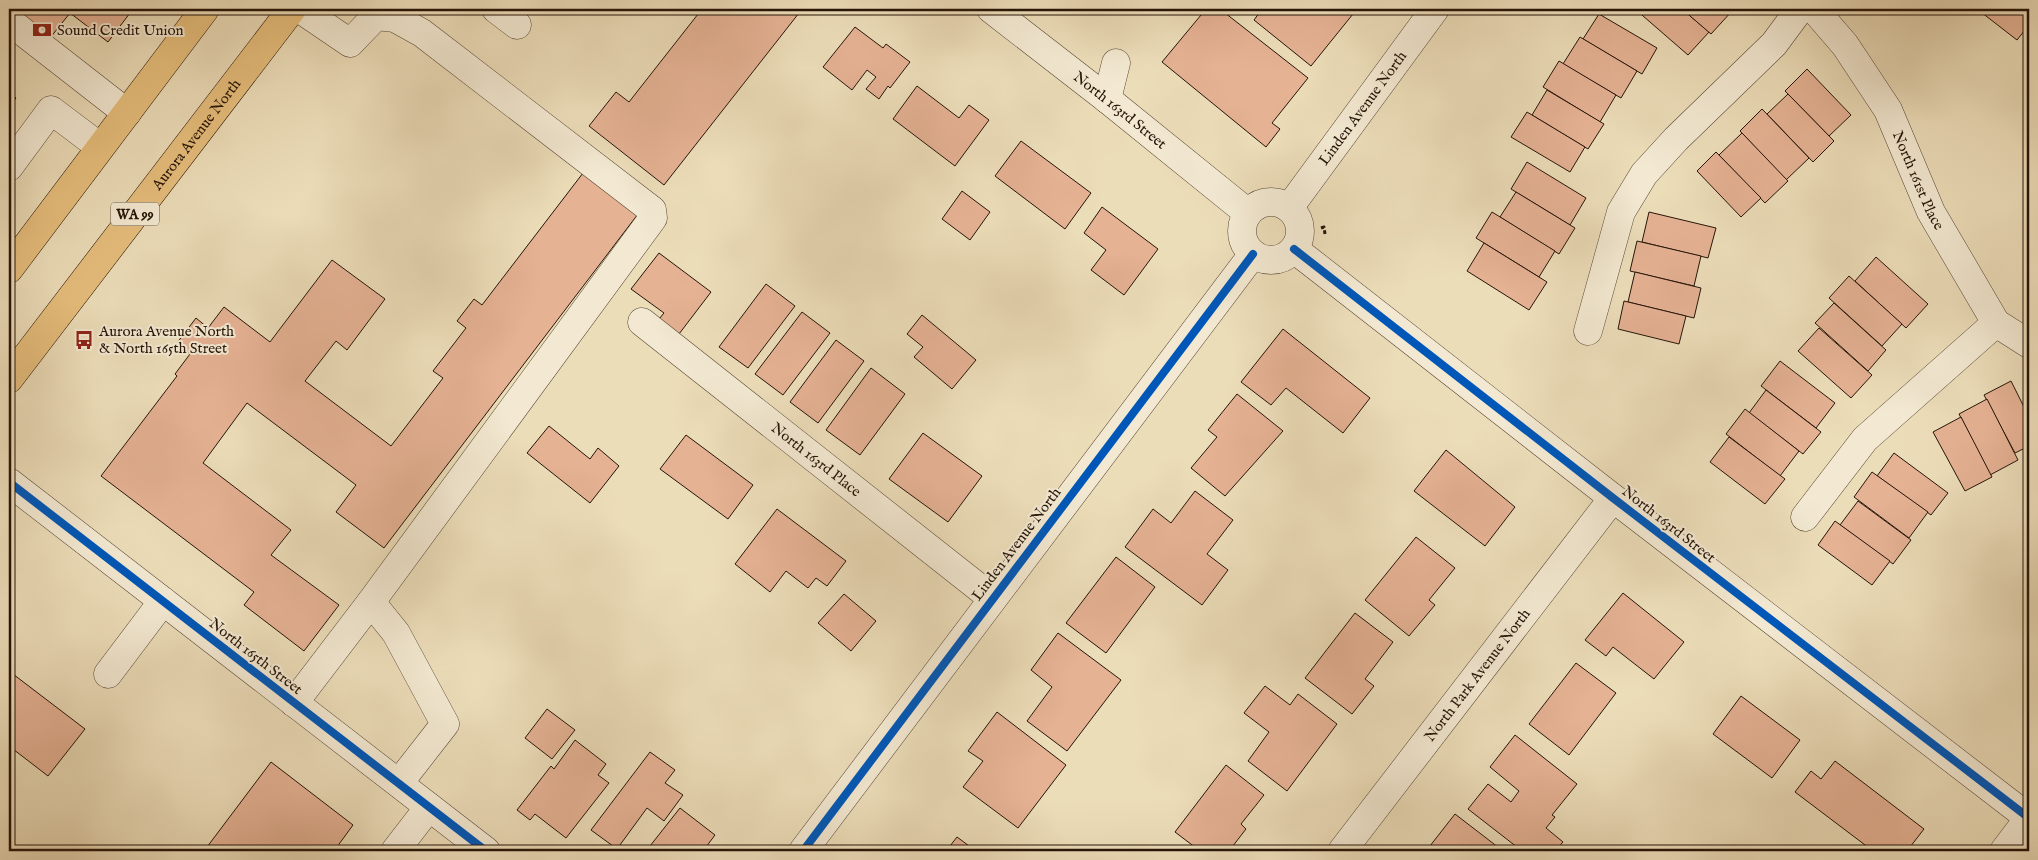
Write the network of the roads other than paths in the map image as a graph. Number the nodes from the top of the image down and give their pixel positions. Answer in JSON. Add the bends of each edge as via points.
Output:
{"nodes":[{"id":1,"x":205,"y":9,"type":"edge"},
{"id":2,"x":292,"y":9,"type":"edge"},
{"id":3,"x":300,"y":9,"type":"edge"},
{"id":4,"x":991,"y":9,"type":"edge"},
{"id":5,"x":1435,"y":9,"type":"edge"},
{"id":6,"x":1800,"y":9,"type":"edge"},
{"id":7,"x":1814,"y":9,"type":"edge"},
{"id":8,"x":9,"y":21,"type":"edge"},
{"id":9,"x":1116,"y":63,"type":"dead end"},
{"id":10,"x":1108,"y":99,"type":"junction"},
{"id":11,"x":126,"y":113,"type":"junction"},
{"id":12,"x":100,"y":147,"type":"junction"},
{"id":13,"x":9,"y":167,"type":"edge"},
{"id":14,"x":1289,"y":208,"type":"junction"},
{"id":15,"x":1248,"y":212,"type":"junction"},
{"id":16,"x":1294,"y":249,"type":"junction"},
{"id":17,"x":1253,"y":254,"type":"junction"},
{"id":18,"x":9,"y":269,"type":"edge"},
{"id":19,"x":642,"y":322,"type":"dead end"},
{"id":20,"x":1996,"y":323,"type":"junction"},
{"id":21,"x":1588,"y":331,"type":"dead end"},
{"id":22,"x":2029,"y":344,"type":"edge"},
{"id":23,"x":9,"y":379,"type":"edge"},
{"id":24,"x":9,"y":482,"type":"edge"},
{"id":25,"x":1613,"y":498,"type":"junction"},
{"id":26,"x":1805,"y":517,"type":"dead end"},
{"id":27,"x":992,"y":598,"type":"junction"},
{"id":28,"x":163,"y":601,"type":"junction"},
{"id":29,"x":371,"y":602,"type":"junction"},
{"id":30,"x":108,"y":674,"type":"dead end"},
{"id":31,"x":294,"y":703,"type":"junction"},
{"id":32,"x":399,"y":784,"type":"junction"},
{"id":33,"x":429,"y":807,"type":"junction"},
{"id":34,"x":2029,"y":818,"type":"edge"},
{"id":35,"x":396,"y":851,"type":"edge"},
{"id":36,"x":486,"y":851,"type":"edge"},
{"id":37,"x":802,"y":851,"type":"edge"},
{"id":38,"x":1342,"y":851,"type":"edge"},
{"id":39,"x":2004,"y":851,"type":"edge"}],
"edges":[{"from":1,"to":11,"type":"highway"},
{"from":2,"to":23,"type":"highway","name":"Aurora Avenue North","number":"WA 99"},
{"from":3,"to":29,"type":"street","via":[[350,43],[376,16],[395,18],[422,33],[652,210],[653,218]]},
{"from":4,"to":10,"type":"street","name":"North 163rd Street"},
{"from":5,"to":14,"type":"street","name":"Linden Avenue North"},
{"from":6,"to":21,"type":"street","via":[[1774,44],[1644,174],[1621,212]]},
{"from":7,"to":20,"type":"street","name":"North 161st Place","via":[[1845,45],[1888,110],[1930,212]]},
{"from":8,"to":11,"type":"street"},
{"from":9,"to":10,"type":"street"},
{"from":10,"to":15,"type":"street","name":"North 163rd Street"},
{"from":11,"to":12,"type":"highway"},
{"from":12,"to":13,"type":"street","via":[[51,110]]},
{"from":12,"to":18,"type":"highway"},
{"from":14,"to":15,"type":"street","via":[[1267,202]]},
{"from":14,"to":16,"type":"street","via":[[1300,227]]},
{"from":15,"to":17,"type":"street","via":[[1242,234]]},
{"from":16,"to":17,"type":"street","via":[[1274,260]]},
{"from":16,"to":25,"type":"street","name":"North 163rd Street"},
{"from":17,"to":27,"type":"street","name":"Linden Avenue North"},
{"from":19,"to":27,"type":"street","name":"North 163rd Place"},
{"from":20,"to":22,"type":"street","name":"North 161st Place"},
{"from":20,"to":26,"type":"street","via":[[1865,439]]},
{"from":24,"to":28,"type":"street","name":"North 165th Street"},
{"from":25,"to":34,"type":"street","name":"North 163rd Street"},
{"from":25,"to":38,"type":"street","name":"North Park Avenue North"},
{"from":27,"to":37,"type":"street","name":"Linden Avenue North"},
{"from":28,"to":30,"type":"street"},
{"from":28,"to":31,"type":"street","name":"North 165th Street"},
{"from":29,"to":31,"type":"street"},
{"from":29,"to":32,"type":"street","via":[[396,633],[445,724]]},
{"from":31,"to":32,"type":"street","name":"North 165th Street"},
{"from":32,"to":33,"type":"street","name":"North 165th Street"},
{"from":33,"to":35,"type":"street"},
{"from":33,"to":36,"type":"street","name":"North 165th Street"},
{"from":34,"to":39,"type":"street"}]}
